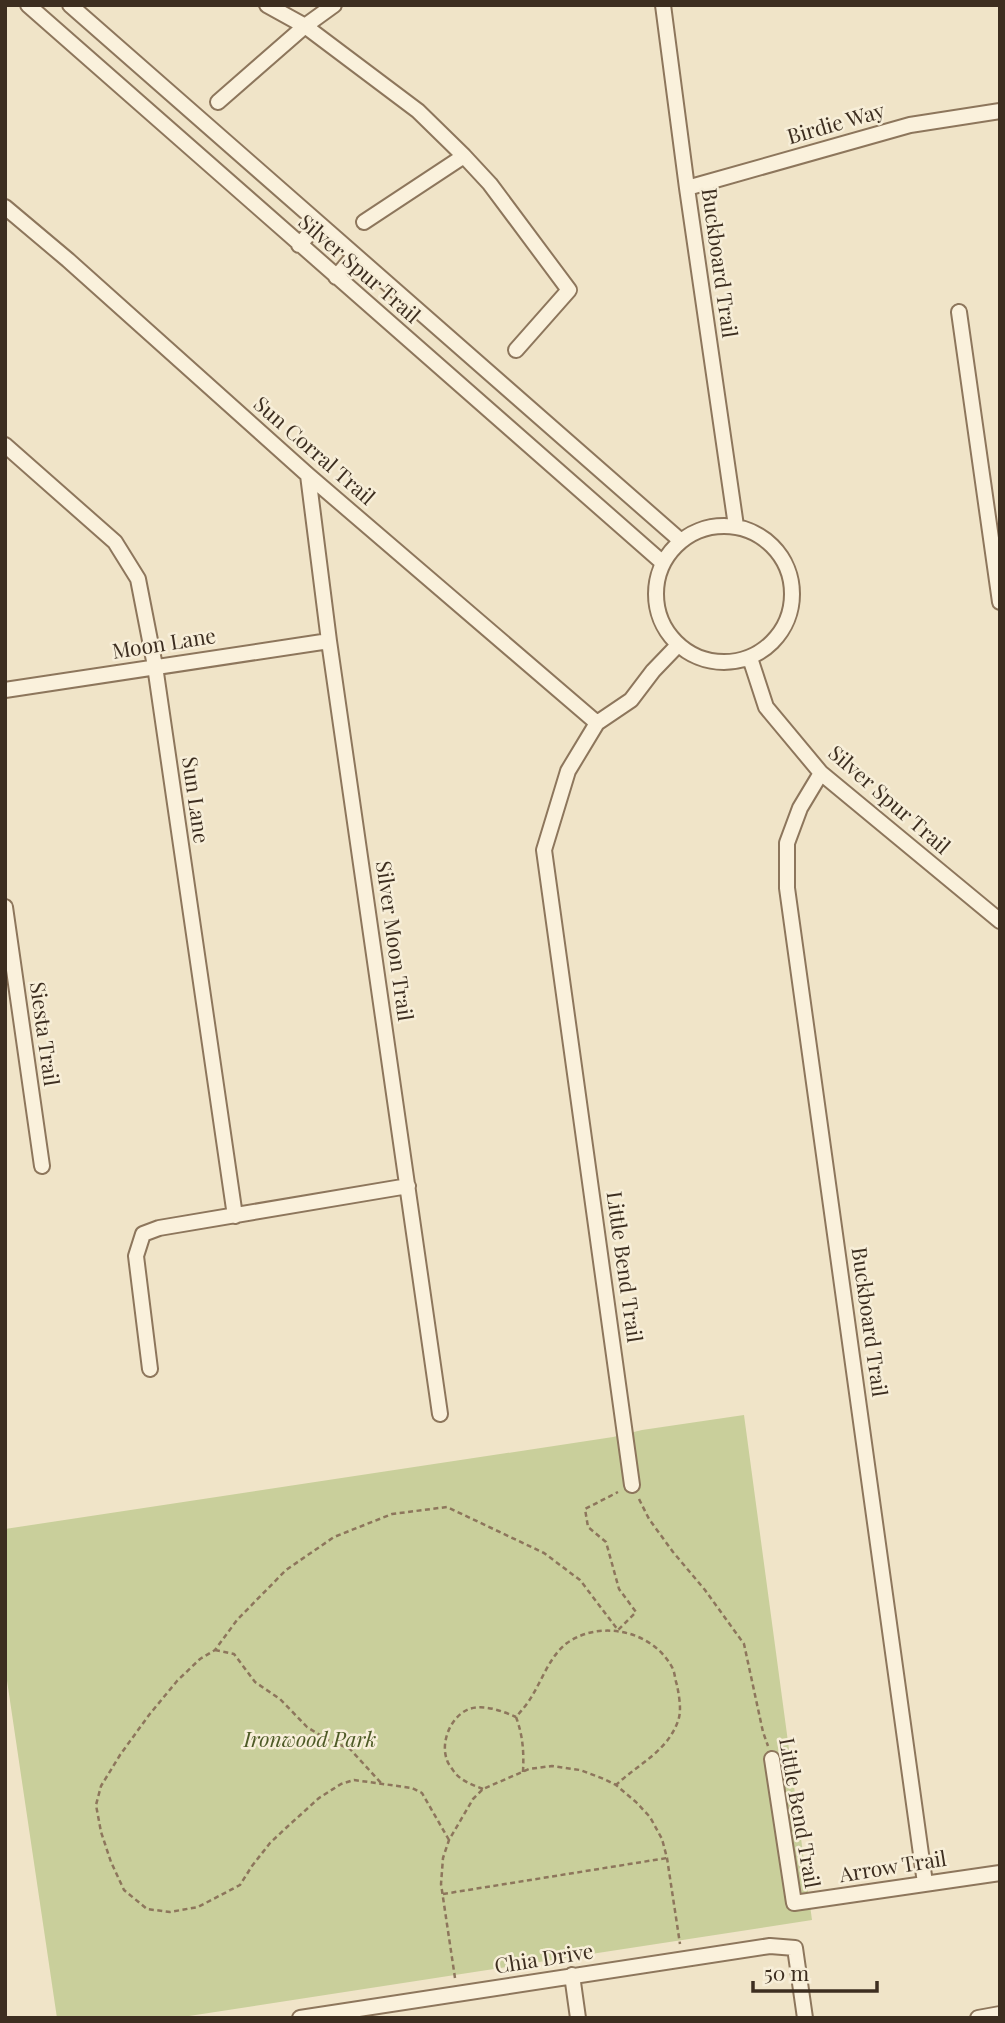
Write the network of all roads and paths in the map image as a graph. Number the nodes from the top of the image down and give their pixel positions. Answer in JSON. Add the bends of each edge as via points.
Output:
{"nodes":[{"id":1,"x":27,"y":5,"type":"edge"},
{"id":2,"x":70,"y":5,"type":"edge"},
{"id":3,"x":267,"y":5,"type":"edge"},
{"id":4,"x":334,"y":5,"type":"edge"},
{"id":5,"x":663,"y":5,"type":"edge"},
{"id":6,"x":305,"y":26,"type":"junction"},
{"id":7,"x":218,"y":102,"type":"dead end"},
{"id":8,"x":1000,"y":111,"type":"edge"},
{"id":9,"x":464,"y":156,"type":"junction"},
{"id":10,"x":687,"y":188,"type":"junction"},
{"id":11,"x":5,"y":207,"type":"edge"},
{"id":12,"x":364,"y":222,"type":"dead end"},
{"id":13,"x":318,"y":224,"type":"junction"},
{"id":14,"x":299,"y":244,"type":"junction"},
{"id":15,"x":354,"y":256,"type":"junction"},
{"id":16,"x":336,"y":277,"type":"junction"},
{"id":17,"x":959,"y":312,"type":"dead end"},
{"id":18,"x":516,"y":350,"type":"dead end"},
{"id":19,"x":5,"y":445,"type":"edge"},
{"id":20,"x":308,"y":475,"type":"junction"},
{"id":21,"x":736,"y":526,"type":"junction"},
{"id":22,"x":681,"y":541,"type":"junction"},
{"id":23,"x":663,"y":563,"type":"junction"},
{"id":24,"x":1000,"y":602,"type":"edge"},
{"id":25,"x":329,"y":641,"type":"junction"},
{"id":26,"x":678,"y":645,"type":"junction"},
{"id":27,"x":750,"y":658,"type":"junction"},
{"id":28,"x":155,"y":666,"type":"junction"},
{"id":29,"x":5,"y":690,"type":"edge"},
{"id":30,"x":597,"y":723,"type":"junction"},
{"id":31,"x":821,"y":773,"type":"junction"},
{"id":32,"x":5,"y":907,"type":"edge"},
{"id":33,"x":1000,"y":921,"type":"edge"},
{"id":34,"x":42,"y":1166,"type":"dead end"},
{"id":35,"x":408,"y":1186,"type":"junction"},
{"id":36,"x":234,"y":1216,"type":"junction"},
{"id":37,"x":150,"y":1369,"type":"dead end"},
{"id":38,"x":440,"y":1414,"type":"dead end"},
{"id":39,"x":632,"y":1485,"type":"junction"},
{"id":40,"x":618,"y":1630,"type":"junction"},
{"id":41,"x":215,"y":1650,"type":"junction"},
{"id":42,"x":516,"y":1717,"type":"junction"},
{"id":43,"x":772,"y":1759,"type":"joint"},
{"id":44,"x":523,"y":1772,"type":"junction"},
{"id":45,"x":383,"y":1785,"type":"junction"},
{"id":46,"x":616,"y":1785,"type":"junction"},
{"id":47,"x":483,"y":1789,"type":"junction"},
{"id":48,"x":449,"y":1840,"type":"junction"},
{"id":49,"x":667,"y":1858,"type":"junction"},
{"id":50,"x":1000,"y":1873,"type":"edge"},
{"id":51,"x":925,"y":1883,"type":"junction"},
{"id":52,"x":443,"y":1894,"type":"junction"},
{"id":53,"x":793,"y":1903,"type":"joint"},
{"id":54,"x":680,"y":1944,"type":"dead end"},
{"id":55,"x":572,"y":1975,"type":"junction"},
{"id":56,"x":455,"y":1978,"type":"dead end"},
{"id":57,"x":356,"y":2014,"type":"edge"},
{"id":58,"x":1000,"y":2014,"type":"edge"},
{"id":59,"x":300,"y":2018,"type":"edge"},
{"id":60,"x":578,"y":2018,"type":"edge"},
{"id":61,"x":805,"y":2018,"type":"edge"},
{"id":62,"x":978,"y":2018,"type":"edge"}],
"edges":[{"from":1,"to":14,"type":"street","name":"Silver Spur Trail"},
{"from":2,"to":13,"type":"street","name":"Silver Spur Trail"},
{"from":3,"to":6,"type":"street"},
{"from":4,"to":6,"type":"street"},
{"from":5,"to":10,"type":"street","name":"Buckboard Trail"},
{"from":6,"to":7,"type":"street"},
{"from":6,"to":9,"type":"street","via":[[418,111]]},
{"from":8,"to":10,"type":"street","name":"Birdie Way","via":[[910,125]]},
{"from":9,"to":12,"type":"street"},
{"from":9,"to":18,"type":"street","via":[[569,290]]},
{"from":10,"to":21,"type":"street","name":"Buckboard Trail"},
{"from":11,"to":20,"type":"street","name":"Sun Corral Trail"},
{"from":13,"to":14,"type":"street"},
{"from":13,"to":15,"type":"street","name":"Silver Spur Trail"},
{"from":14,"to":16,"type":"street","name":"Silver Spur Trail"},
{"from":15,"to":16,"type":"street"},
{"from":15,"to":22,"type":"street","name":"Silver Spur Trail"},
{"from":16,"to":23,"type":"street","name":"Silver Spur Trail"},
{"from":17,"to":24,"type":"street"},
{"from":19,"to":28,"type":"street","name":"Sun Lane","via":[[115,542],[138,579]]},
{"from":20,"to":25,"type":"street","name":"Silver Moon Trail"},
{"from":20,"to":30,"type":"street","name":"Sun Corral Trail"},
{"from":21,"to":22,"type":"street","via":[[703,528]]},
{"from":21,"to":27,"type":"street","via":[[763,537],[783,558],[792,586],[789,616],[780,633]]},
{"from":22,"to":23,"type":"street"},
{"from":23,"to":26,"type":"street","via":[[657,578],[659,615]]},
{"from":25,"to":28,"type":"street","name":"Moon Lane"},
{"from":25,"to":35,"type":"street","name":"Silver Moon Trail"},
{"from":26,"to":27,"type":"street","via":[[700,659],[725,663]]},
{"from":26,"to":30,"type":"street","name":"Little Bend Trail","via":[[631,701]]},
{"from":27,"to":31,"type":"street","name":"Silver Spur Trail","via":[[766,707]]},
{"from":28,"to":29,"type":"street","name":"Moon Lane"},
{"from":28,"to":36,"type":"street","name":"Sun Lane"},
{"from":30,"to":39,"type":"street","name":"Little Bend Trail","via":[[568,771],[544,850]]},
{"from":31,"to":33,"type":"street","name":"Silver Spur Trail"},
{"from":31,"to":51,"type":"street","name":"Buckboard Trail","via":[[800,808],[787,843],[787,888]]},
{"from":32,"to":34,"type":"street","name":"Siesta Trail"},
{"from":35,"to":36,"type":"street"},
{"from":35,"to":38,"type":"street","name":"Silver Moon Trail"},
{"from":36,"to":37,"type":"street","via":[[143,1234],[136,1256]]},
{"from":39,"to":40,"type":"path","via":[[585,1509],[588,1527],[606,1542],[619,1589],[636,1612]]},
{"from":39,"to":43,"type":"path","name":"Little Bend Trail","via":[[649,1519],[744,1644]]},
{"from":40,"to":41,"type":"path","via":[[580,1580],[544,1553],[447,1507],[392,1514],[334,1537],[286,1570]]},
{"from":40,"to":42,"type":"path","via":[[578,1636],[565,1644]]},
{"from":40,"to":46,"type":"path","via":[[642,1638],[673,1669],[679,1719],[668,1741]]},
{"from":41,"to":45,"type":"path","via":[[234,1654],[255,1682],[280,1699],[307,1727],[350,1749]]},
{"from":41,"to":45,"type":"path","via":[[170,1690],[120,1755],[101,1786],[96,1805],[101,1832],[124,1890],[147,1909],[170,1912],[198,1907],[221,1896],[240,1885],[270,1843],[319,1798],[354,1780]]},
{"from":42,"to":44,"type":"path","via":[[524,1749]]},
{"from":42,"to":47,"type":"path","via":[[486,1708],[469,1709],[448,1731],[446,1759],[468,1784]]},
{"from":43,"to":53,"type":"street","name":"Little Bend Trail"},
{"from":44,"to":46,"type":"path","via":[[552,1766],[580,1770]]},
{"from":44,"to":47,"type":"path"},
{"from":45,"to":48,"type":"path","via":[[422,1793]]},
{"from":46,"to":49,"type":"path","via":[[649,1817]]},
{"from":47,"to":48,"type":"path"},
{"from":48,"to":52,"type":"path","via":[[443,1858]]},
{"from":49,"to":52,"type":"path"},
{"from":49,"to":54,"type":"path"},
{"from":50,"to":51,"type":"street","name":"Arrow Trail"},
{"from":51,"to":53,"type":"street","name":"Arrow Trail"},
{"from":52,"to":56,"type":"path"},
{"from":55,"to":57,"type":"street","name":"Chia Drive"},
{"from":55,"to":60,"type":"street"},
{"from":55,"to":61,"type":"street","name":"Chia Drive","via":[[769,1946],[795,1948]]},
{"from":57,"to":59,"type":"street","name":"Chia Drive"},
{"from":58,"to":62,"type":"street"}]}
